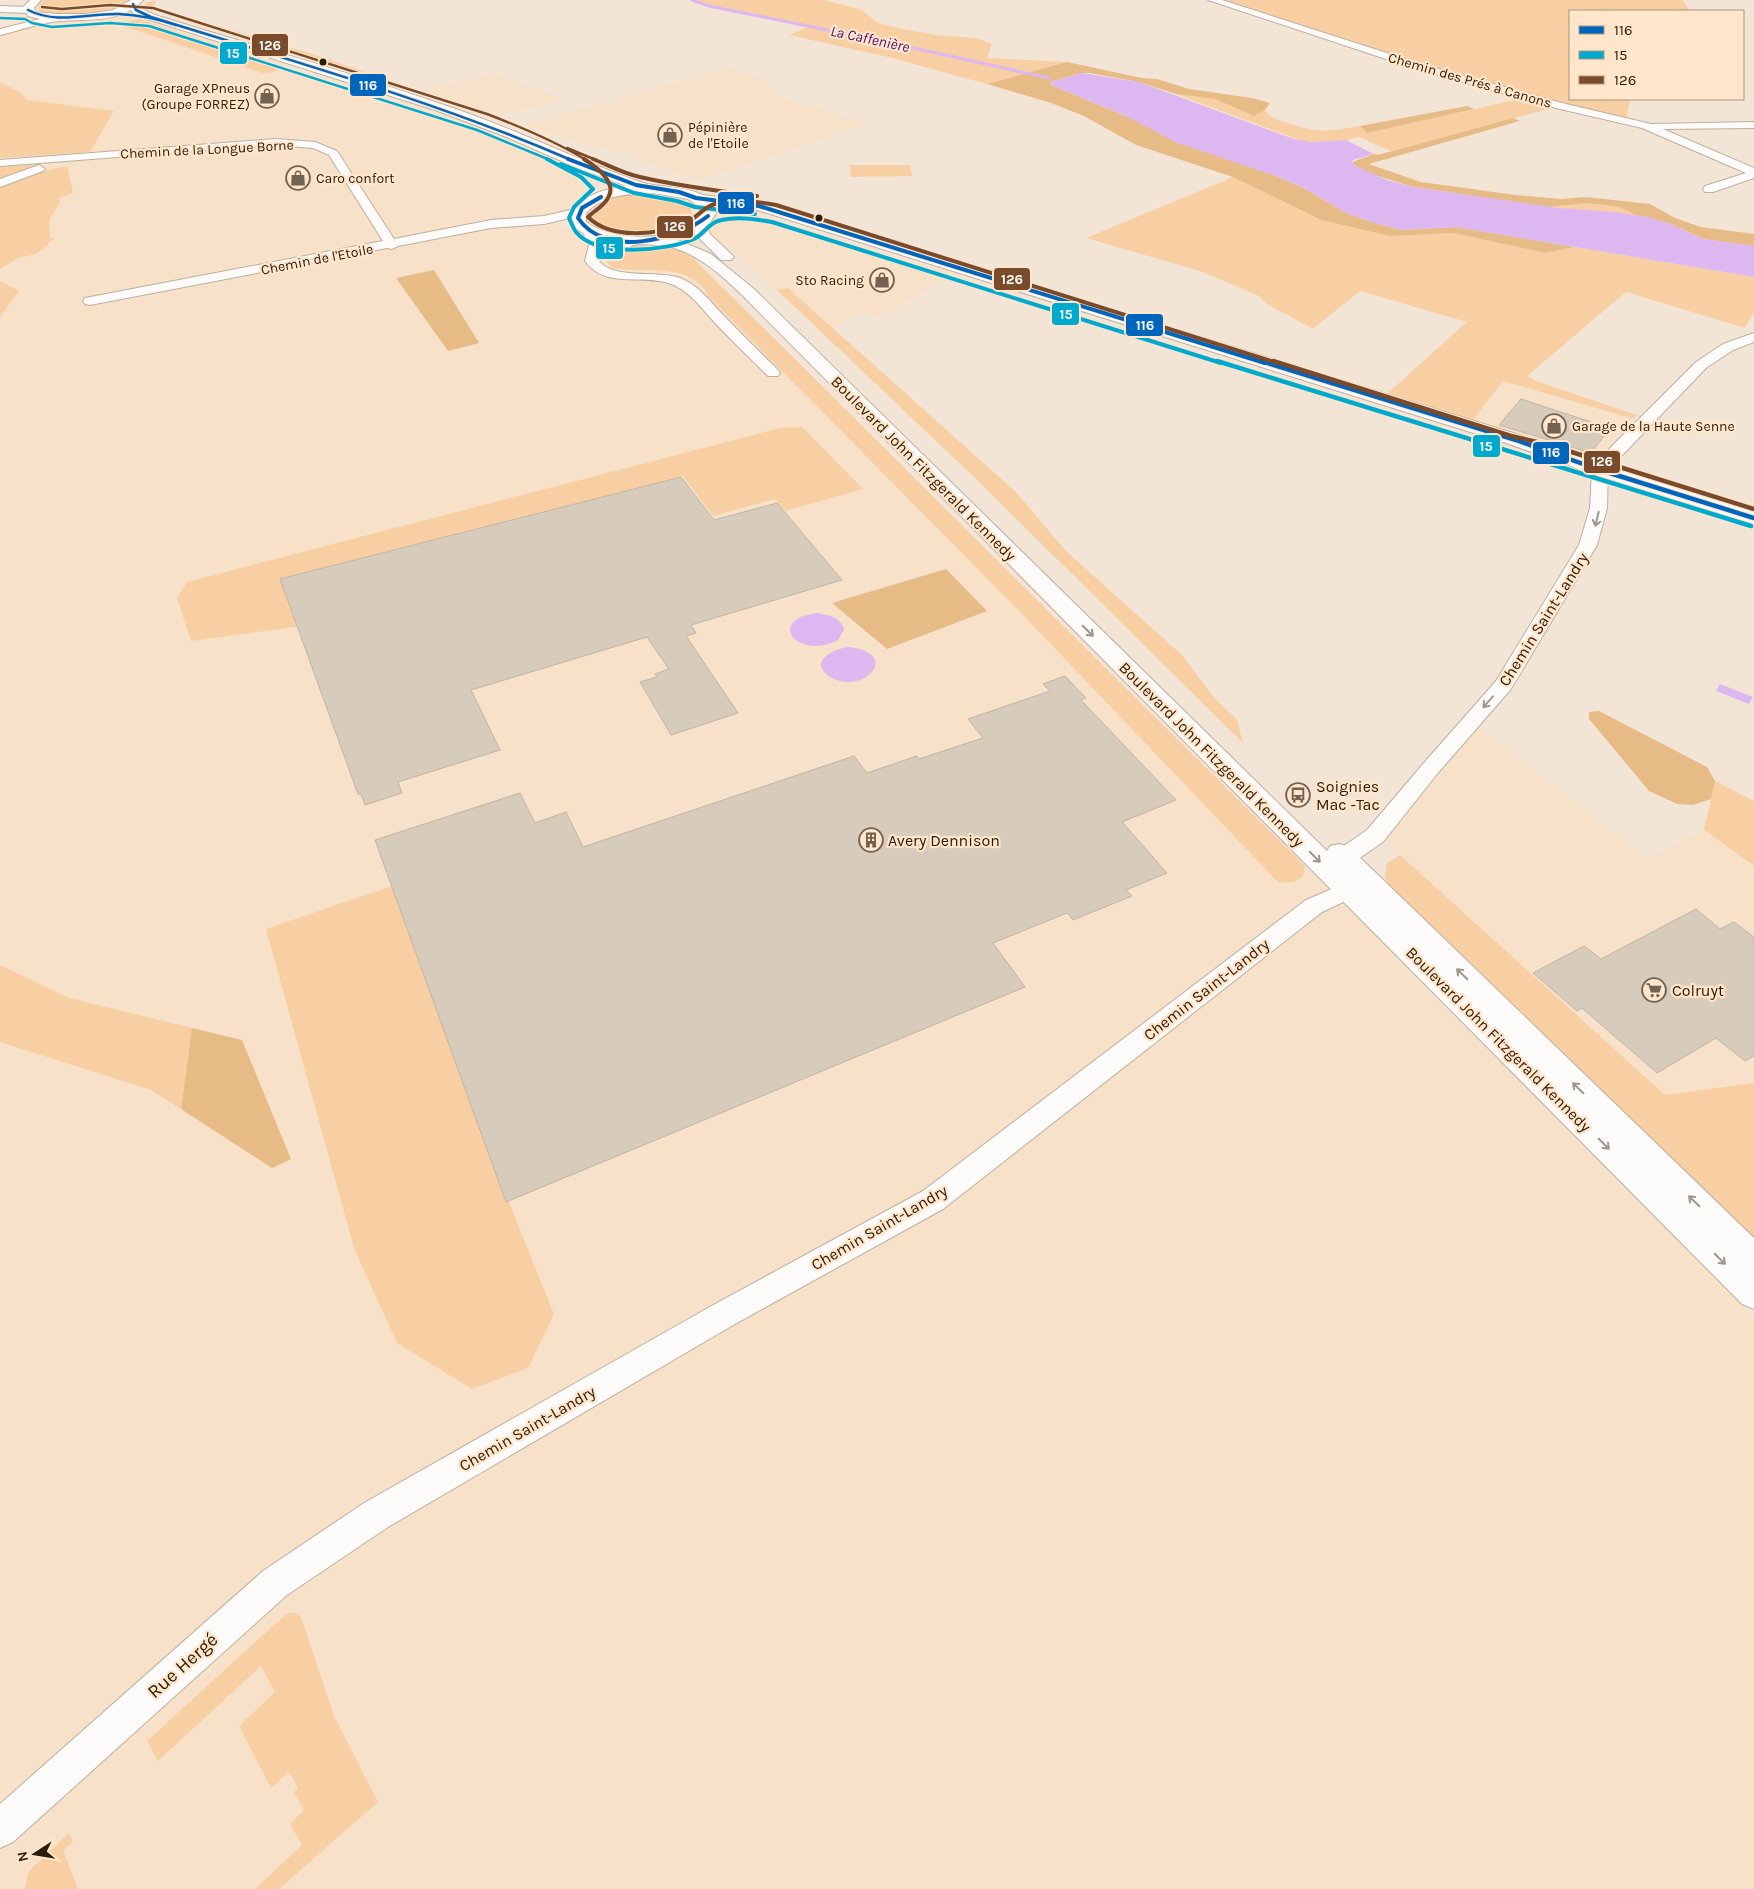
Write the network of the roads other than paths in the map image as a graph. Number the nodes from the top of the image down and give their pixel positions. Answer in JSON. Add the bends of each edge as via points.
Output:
{"nodes":[{"id":1,"x":145,"y":0,"type":"edge"},
{"id":2,"x":1213,"y":0,"type":"edge"},
{"id":3,"x":136,"y":2,"type":"edge"},
{"id":4,"x":32,"y":7,"type":"edge"},
{"id":5,"x":0,"y":9,"type":"edge"},
{"id":6,"x":102,"y":14,"type":"junction"},
{"id":7,"x":151,"y":17,"type":"junction"},
{"id":8,"x":58,"y":18,"type":"junction"},
{"id":9,"x":3,"y":31,"type":"edge"},
{"id":10,"x":1754,"y":125,"type":"edge"},
{"id":11,"x":1646,"y":126,"type":"junction"},
{"id":12,"x":92,"y":156,"type":"junction"},
{"id":13,"x":0,"y":163,"type":"edge"},
{"id":14,"x":578,"y":163,"type":"junction"},
{"id":15,"x":1754,"y":173,"type":"edge"},
{"id":16,"x":0,"y":183,"type":"edge"},
{"id":17,"x":653,"y":189,"type":"junction"},
{"id":18,"x":1709,"y":189,"type":"dead end"},
{"id":19,"x":601,"y":197,"type":"junction"},
{"id":20,"x":696,"y":198,"type":"junction"},
{"id":21,"x":703,"y":221,"type":"junction"},
{"id":22,"x":582,"y":222,"type":"junction"},
{"id":23,"x":643,"y":240,"type":"junction"},
{"id":24,"x":392,"y":245,"type":"junction"},
{"id":25,"x":592,"y":256,"type":"junction"},
{"id":26,"x":90,"y":301,"type":"dead end"},
{"id":27,"x":1754,"y":337,"type":"edge"},
{"id":28,"x":773,"y":373,"type":"dead end"},
{"id":29,"x":1543,"y":452,"type":"junction"},
{"id":30,"x":1600,"y":470,"type":"junction"},
{"id":31,"x":1754,"y":518,"type":"edge"},
{"id":32,"x":1343,"y":858,"type":"junction"},
{"id":33,"x":1348,"y":890,"type":"junction"},
{"id":34,"x":1754,"y":1260,"type":"edge"},
{"id":35,"x":1754,"y":1293,"type":"edge"},
{"id":36,"x":376,"y":1515,"type":"joint"},
{"id":37,"x":0,"y":1829,"type":"edge"}],
"edges":[{"from":1,"to":3,"type":"street"},
{"from":2,"to":11,"type":"street","name":"Chemin des Prés à Canons","via":[[1417,66]]},
{"from":3,"to":6,"type":"main road"},
{"from":3,"to":7,"type":"main road","via":[[136,10]]},
{"from":4,"to":5,"type":"main road"},
{"from":4,"to":8,"type":"main road"},
{"from":4,"to":9,"type":"main road","via":[[25,20]]},
{"from":6,"to":7,"type":"main road"},
{"from":6,"to":8,"type":"main road"},
{"from":7,"to":14,"type":"main road","via":[[439,107],[509,132]]},
{"from":8,"to":9,"type":"main road"},
{"from":10,"to":11,"type":"street"},
{"from":11,"to":15,"type":"street","name":"Chemin des Prés à Canons"},
{"from":12,"to":13,"type":"street","name":"Chemin de la Longue Borne"},
{"from":12,"to":16,"type":"street"},
{"from":12,"to":24,"type":"street","name":"Chemin de la Longue Borne","via":[[285,142],[325,148],[333,153]]},
{"from":14,"to":17,"type":"main road"},
{"from":14,"to":19,"type":"main road","via":[[600,182]]},
{"from":15,"to":18,"type":"street"},
{"from":17,"to":19,"type":"main road"},
{"from":17,"to":20,"type":"main road"},
{"from":19,"to":22,"type":"main road","via":[[587,204]]},
{"from":20,"to":21,"type":"main road","name":"Boulevard John Fitzgerald Kennedy","via":[[707,206]]},
{"from":20,"to":29,"type":"main road","via":[[759,206],[1516,440]]},
{"from":21,"to":23,"type":"main road","via":[[684,233]]},
{"from":21,"to":29,"type":"main road","via":[[746,209],[774,214]]},
{"from":21,"to":32,"type":"main road","name":"Boulevard John Fitzgerald Kennedy","via":[[708,240]]},
{"from":22,"to":23,"type":"main road","name":"Boulevard John Fitzgerald Kennedy","via":[[607,238]]},
{"from":22,"to":24,"type":"street","name":"Chemin de l'Etoile","via":[[544,220],[492,224]]},
{"from":22,"to":25,"type":"street","via":[[595,245]]},
{"from":23,"to":25,"type":"street"},
{"from":23,"to":33,"type":"main road","name":"Boulevard John Fitzgerald Kennedy","one_way":true,"via":[[674,242],[694,249],[748,292]]},
{"from":24,"to":26,"type":"street","name":"Chemin de l'Etoile"},
{"from":25,"to":28,"type":"street","via":[[594,266],[602,272],[668,279],[688,289]]},
{"from":27,"to":30,"type":"street","via":[[1728,347],[1701,365]]},
{"from":29,"to":30,"type":"main road"},
{"from":30,"to":31,"type":"main road"},
{"from":30,"to":32,"type":"street","name":"Chemin Saint-Landry","one_way":true,"via":[[1598,520],[1588,545],[1504,685],[1374,836]]},
{"from":34,"to":32,"type":"main road","name":"Boulevard John Fitzgerald Kennedy","one_way":true},
{"from":33,"to":35,"type":"main road","name":"Boulevard John Fitzgerald Kennedy","one_way":true},
{"from":33,"to":36,"type":"street","name":"Chemin Saint-Landry","via":[[1314,906],[933,1200],[725,1314]]},
{"from":36,"to":37,"type":"street","name":"Rue Hergé","via":[[275,1583]]}]}
